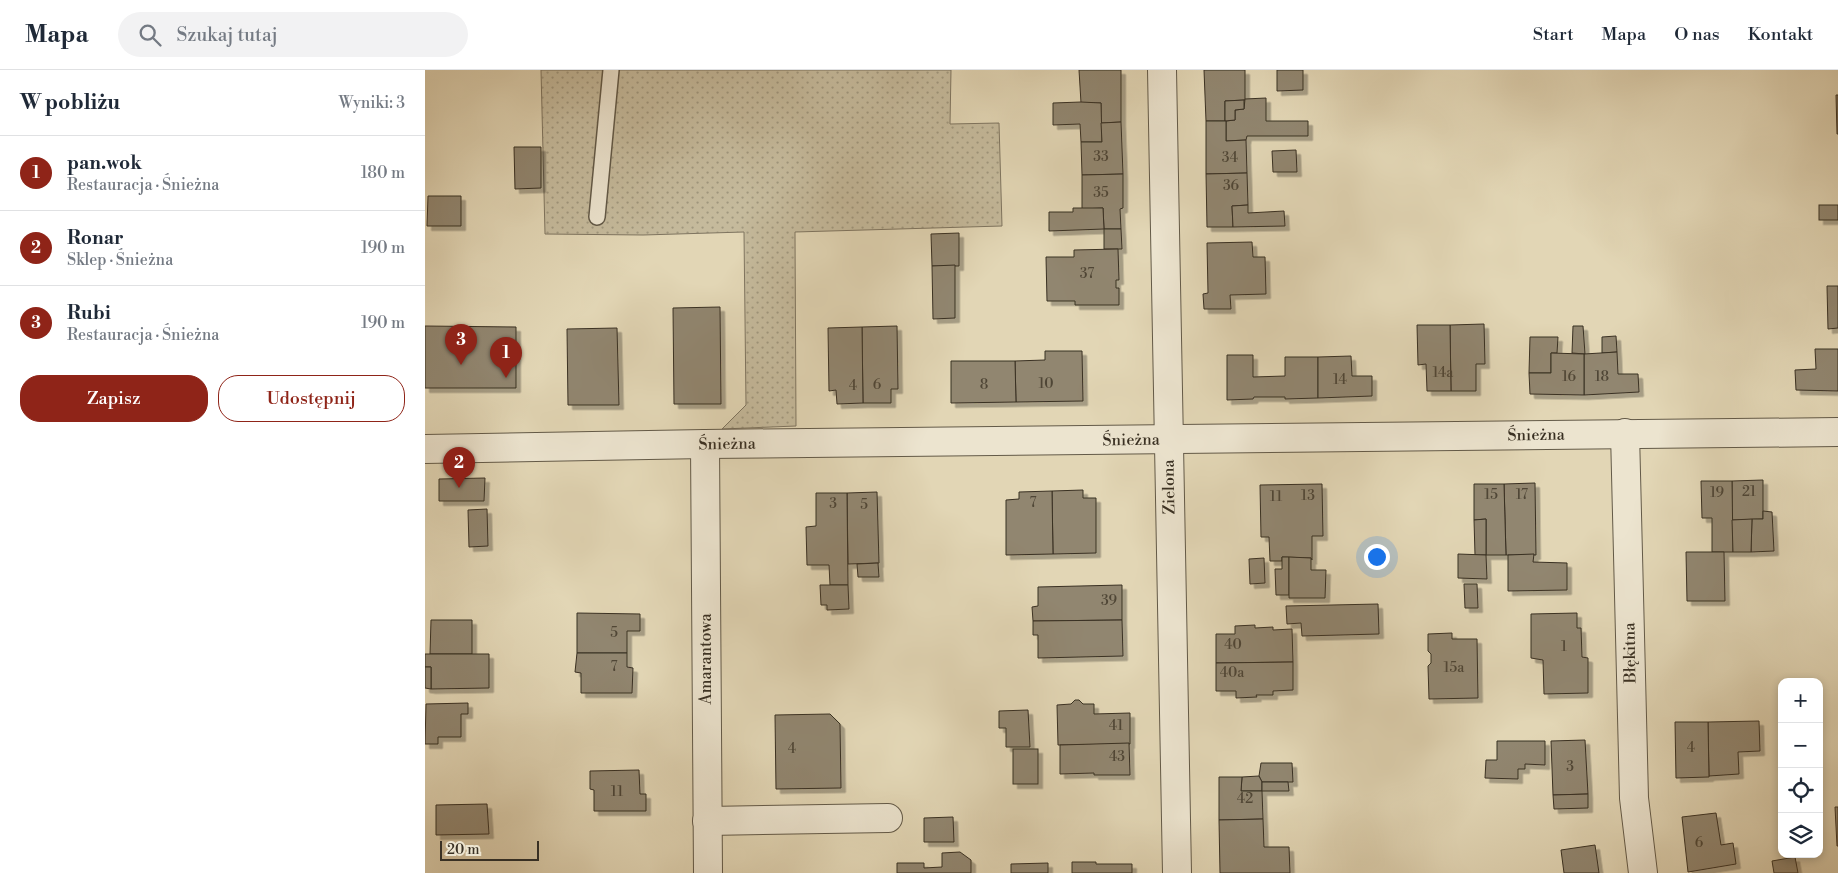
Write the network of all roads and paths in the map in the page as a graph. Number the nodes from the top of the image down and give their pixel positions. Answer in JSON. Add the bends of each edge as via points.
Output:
{"nodes":[{"id":1,"x":611,"y":70,"type":"edge"},
{"id":2,"x":1162,"y":70,"type":"edge"},
{"id":3,"x":597,"y":217,"type":"dead end"},
{"id":4,"x":1838,"y":432,"type":"edge"},
{"id":5,"x":1625,"y":434,"type":"junction"},
{"id":6,"x":1168,"y":440,"type":"junction"},
{"id":7,"x":705,"y":444,"type":"junction"},
{"id":8,"x":425,"y":449,"type":"edge"},
{"id":9,"x":888,"y":818,"type":"dead end"},
{"id":10,"x":707,"y":821,"type":"junction"},
{"id":11,"x":708,"y":873,"type":"edge"},
{"id":12,"x":1177,"y":873,"type":"edge"},
{"id":13,"x":1643,"y":873,"type":"edge"}],
"edges":[{"from":1,"to":3,"type":"lane"},
{"from":2,"to":6,"type":"street","name":"Zielona"},
{"from":4,"to":5,"type":"street","name":"Śnieżna"},
{"from":5,"to":6,"type":"street","name":"Śnieżna"},
{"from":5,"to":13,"type":"street","name":"Błękitna","via":[[1634,798]]},
{"from":6,"to":7,"type":"street","name":"Śnieżna"},
{"from":6,"to":12,"type":"street","name":"Zielona"},
{"from":7,"to":8,"type":"street","name":"Śnieżna"},
{"from":7,"to":10,"type":"street","name":"Amarantowa"},
{"from":9,"to":10,"type":"street"},
{"from":10,"to":11,"type":"street","name":"Amarantowa"}]}
